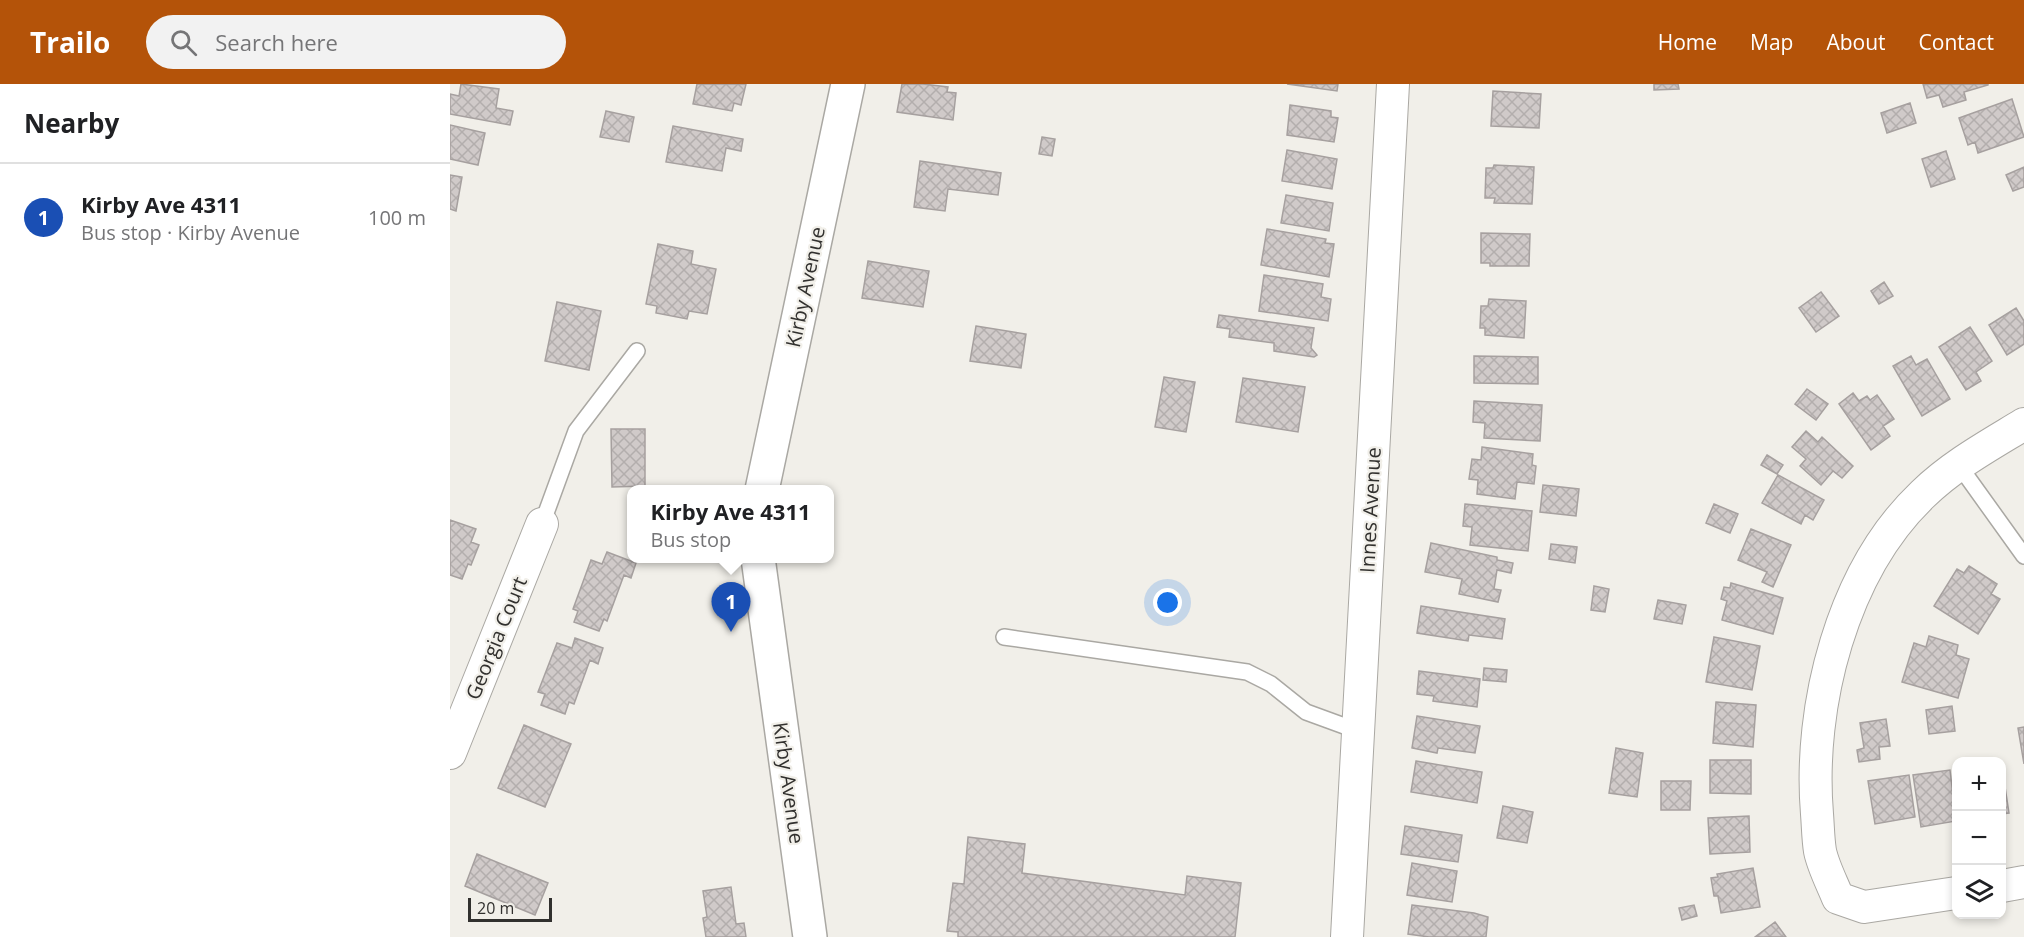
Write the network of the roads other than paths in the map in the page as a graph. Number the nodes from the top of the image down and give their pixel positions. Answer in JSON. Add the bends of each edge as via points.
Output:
{"nodes":[{"id":1,"x":848,"y":84,"type":"edge"},
{"id":2,"x":1393,"y":84,"type":"edge"},
{"id":3,"x":637,"y":351,"type":"dead end"},
{"id":4,"x":2024,"y":424,"type":"edge"},
{"id":5,"x":1958,"y":464,"type":"junction"},
{"id":6,"x":763,"y":485,"type":"edge"},
{"id":7,"x":542,"y":524,"type":"joint"},
{"id":8,"x":2024,"y":556,"type":"edge"},
{"id":9,"x":759,"y":563,"type":"edge"},
{"id":10,"x":1004,"y":637,"type":"dead end"},
{"id":11,"x":1358,"y":730,"type":"junction"},
{"id":12,"x":450,"y":753,"type":"edge"},
{"id":13,"x":2024,"y":882,"type":"edge"},
{"id":14,"x":2006,"y":885,"type":"edge"},
{"id":15,"x":1952,"y":894,"type":"edge"},
{"id":16,"x":810,"y":937,"type":"edge"},
{"id":17,"x":1347,"y":937,"type":"edge"}],
"edges":[{"from":1,"to":6,"type":"street","name":"Kirby Avenue"},
{"from":2,"to":11,"type":"street","name":"Innes Avenue"},
{"from":3,"to":7,"type":"lane","via":[[576,430]]},
{"from":4,"to":5,"type":"street"},
{"from":5,"to":8,"type":"lane"},
{"from":5,"to":15,"type":"street","via":[[1922,495],[1889,533],[1862,579],[1841,628],[1826,679],[1817,732],[1815,785],[1821,852],[1838,898],[1864,907]]},
{"from":7,"to":12,"type":"street","name":"Georgia Court"},
{"from":9,"to":16,"type":"street","name":"Kirby Avenue"},
{"from":10,"to":11,"type":"lane","via":[[1247,672],[1271,684],[1306,712]]},
{"from":11,"to":17,"type":"street","name":"Innes Avenue"},
{"from":13,"to":14,"type":"street"}]}
